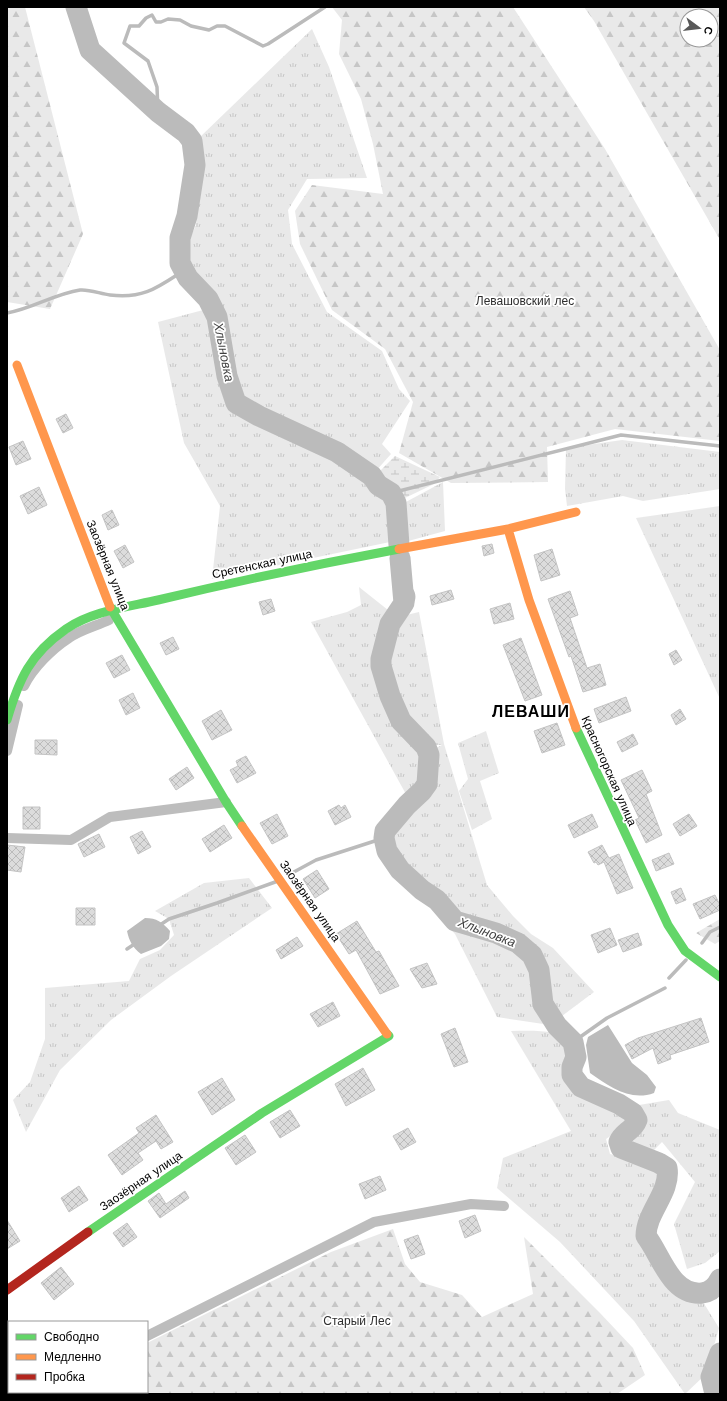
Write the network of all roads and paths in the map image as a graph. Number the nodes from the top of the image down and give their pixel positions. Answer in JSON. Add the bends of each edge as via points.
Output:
{"nodes":[{"id":1,"x":17,"y":365,"type":"dead end"},
{"id":2,"x":576,"y":512,"type":"dead end"},
{"id":3,"x":508,"y":529,"type":"junction"},
{"id":4,"x":110,"y":615,"type":"junction"},
{"id":5,"x":7,"y":720,"type":"edge"},
{"id":6,"x":7,"y":751,"type":"edge"},
{"id":7,"x":226,"y":802,"type":"junction"},
{"id":8,"x":7,"y":838,"type":"edge"},
{"id":9,"x":720,"y":977,"type":"edge"},
{"id":10,"x":504,"y":1206,"type":"dead end"},
{"id":11,"x":7,"y":1290,"type":"edge"},
{"id":12,"x":148,"y":1335,"type":"edge"}],
"edges":[{"from":1,"to":4,"type":"street","name":"Заозёрная улица"},
{"from":2,"to":3,"type":"street","name":"Сретенская улица"},
{"from":3,"to":4,"type":"street","name":"Сретенская улица","via":[[330,562]]},
{"from":3,"to":9,"type":"street","name":"Красногорская улица","via":[[529,600],[577,732],[664,918],[685,950]]},
{"from":4,"to":5,"type":"street","name":"Сретенская улица","via":[[91,616],[67,628],[45,646],[26,668],[15,692]]},
{"from":4,"to":6,"type":"street","via":[[69,637],[27,679],[21,692]]},
{"from":4,"to":7,"type":"street","name":"Заозёрная улица"},
{"from":7,"to":8,"type":"street","via":[[110,817],[71,840]]},
{"from":7,"to":11,"type":"street","name":"Заозёрная улица","via":[[390,1036],[262,1113],[111,1215]]},
{"from":10,"to":12,"type":"street","via":[[471,1204],[374,1222]]}]}
